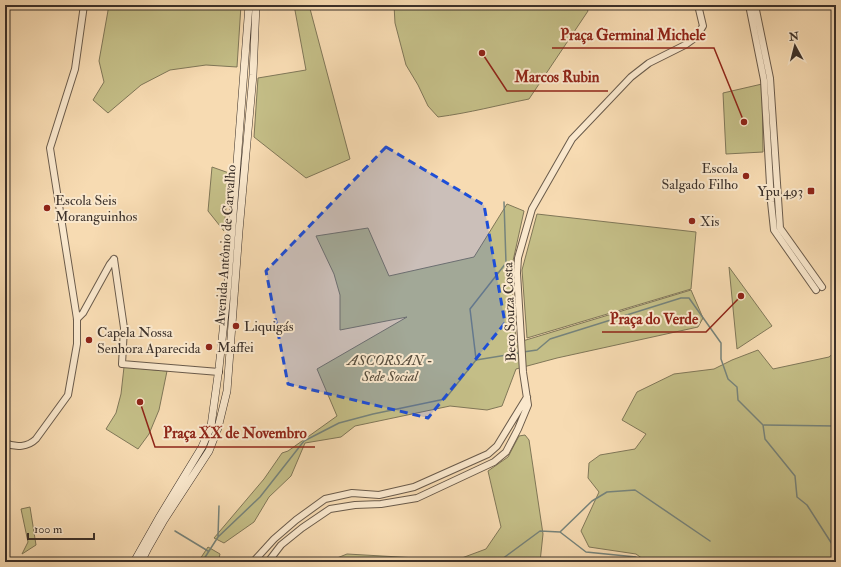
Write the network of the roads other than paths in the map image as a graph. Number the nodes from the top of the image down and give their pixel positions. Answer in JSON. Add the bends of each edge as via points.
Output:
{"nodes":[{"id":1,"x":84,"y":5,"type":"edge"},
{"id":2,"x":249,"y":5,"type":"edge"},
{"id":3,"x":256,"y":5,"type":"edge"},
{"id":4,"x":698,"y":5,"type":"edge"},
{"id":5,"x":749,"y":5,"type":"edge"},
{"id":6,"x":755,"y":5,"type":"edge"},
{"id":7,"x":243,"y":74,"type":"junction"},
{"id":8,"x":253,"y":75,"type":"junction"},
{"id":9,"x":242,"y":82,"type":"junction"},
{"id":10,"x":252,"y":82,"type":"junction"},
{"id":11,"x":77,"y":319,"type":"junction"},
{"id":12,"x":220,"y":361,"type":"junction"},
{"id":13,"x":219,"y":372,"type":"junction"},
{"id":14,"x":229,"y":373,"type":"junction"},
{"id":15,"x":228,"y":383,"type":"junction"},
{"id":16,"x":527,"y":396,"type":"junction"},
{"id":17,"x":5,"y":443,"type":"edge"},
{"id":18,"x":379,"y":495,"type":"junction"},
{"id":19,"x":381,"y":504,"type":"junction"},
{"id":20,"x":296,"y":520,"type":"junction"},
{"id":21,"x":302,"y":528,"type":"junction"},
{"id":22,"x":134,"y":562,"type":"edge"},
{"id":23,"x":141,"y":562,"type":"edge"},
{"id":24,"x":253,"y":562,"type":"edge"},
{"id":25,"x":268,"y":562,"type":"edge"}],
"edges":[{"from":1,"to":11,"type":"street","via":[[75,69],[50,148]]},
{"from":2,"to":7,"type":"main road","name":"Avenida Antônio de Carvalho"},
{"from":3,"to":8,"type":"main road","name":"Avenida Antônio de Carvalho"},
{"from":4,"to":16,"type":"street","name":"Beco Souza Costa","via":[[704,26],[696,37],[649,63],[631,77],[577,133],[532,209],[518,258],[517,273],[523,372]]},
{"from":5,"to":6,"type":"street","via":[[764,80],[774,230],[819,289],[780,227],[770,78]]},
{"from":7,"to":8,"type":"main road"},
{"from":7,"to":9,"type":"main road","name":"Avenida Antônio de Carvalho"},
{"from":8,"to":10,"type":"main road","name":"Avenida Antônio de Carvalho"},
{"from":9,"to":10,"type":"main road"},
{"from":9,"to":12,"type":"main road","name":"Avenida Antônio de Carvalho"},
{"from":10,"to":14,"type":"main road","name":"Avenida Antônio de Carvalho"},
{"from":11,"to":13,"type":"street","via":[[84,313],[114,259],[124,328],[122,364]]},
{"from":11,"to":17,"type":"street","via":[[77,344],[68,395],[32,443],[22,446]]},
{"from":12,"to":13,"type":"main road","name":"Avenida Antônio de Carvalho"},
{"from":12,"to":14,"type":"main road","via":[[222,370]]},
{"from":13,"to":15,"type":"main road","via":[[225,375]]},
{"from":13,"to":22,"type":"main road","name":"Avenida Antônio de Carvalho","via":[[211,426],[202,447]]},
{"from":14,"to":15,"type":"main road","name":"Avenida Antônio de Carvalho"},
{"from":15,"to":23,"type":"main road","name":"Avenida Antônio de Carvalho","via":[[218,428],[209,451],[164,520]]},
{"from":16,"to":18,"type":"street","via":[[497,446],[488,454],[414,487]]},
{"from":16,"to":19,"type":"street","name":"Beco Souza Costa","via":[[528,405],[518,430],[506,452],[494,462],[417,498]]},
{"from":18,"to":19,"type":"street"},
{"from":18,"to":20,"type":"street","via":[[352,492],[325,499]]},
{"from":19,"to":21,"type":"street","via":[[330,509]]},
{"from":20,"to":21,"type":"street"},
{"from":20,"to":24,"type":"street"},
{"from":21,"to":25,"type":"street","via":[[281,545]]}]}
